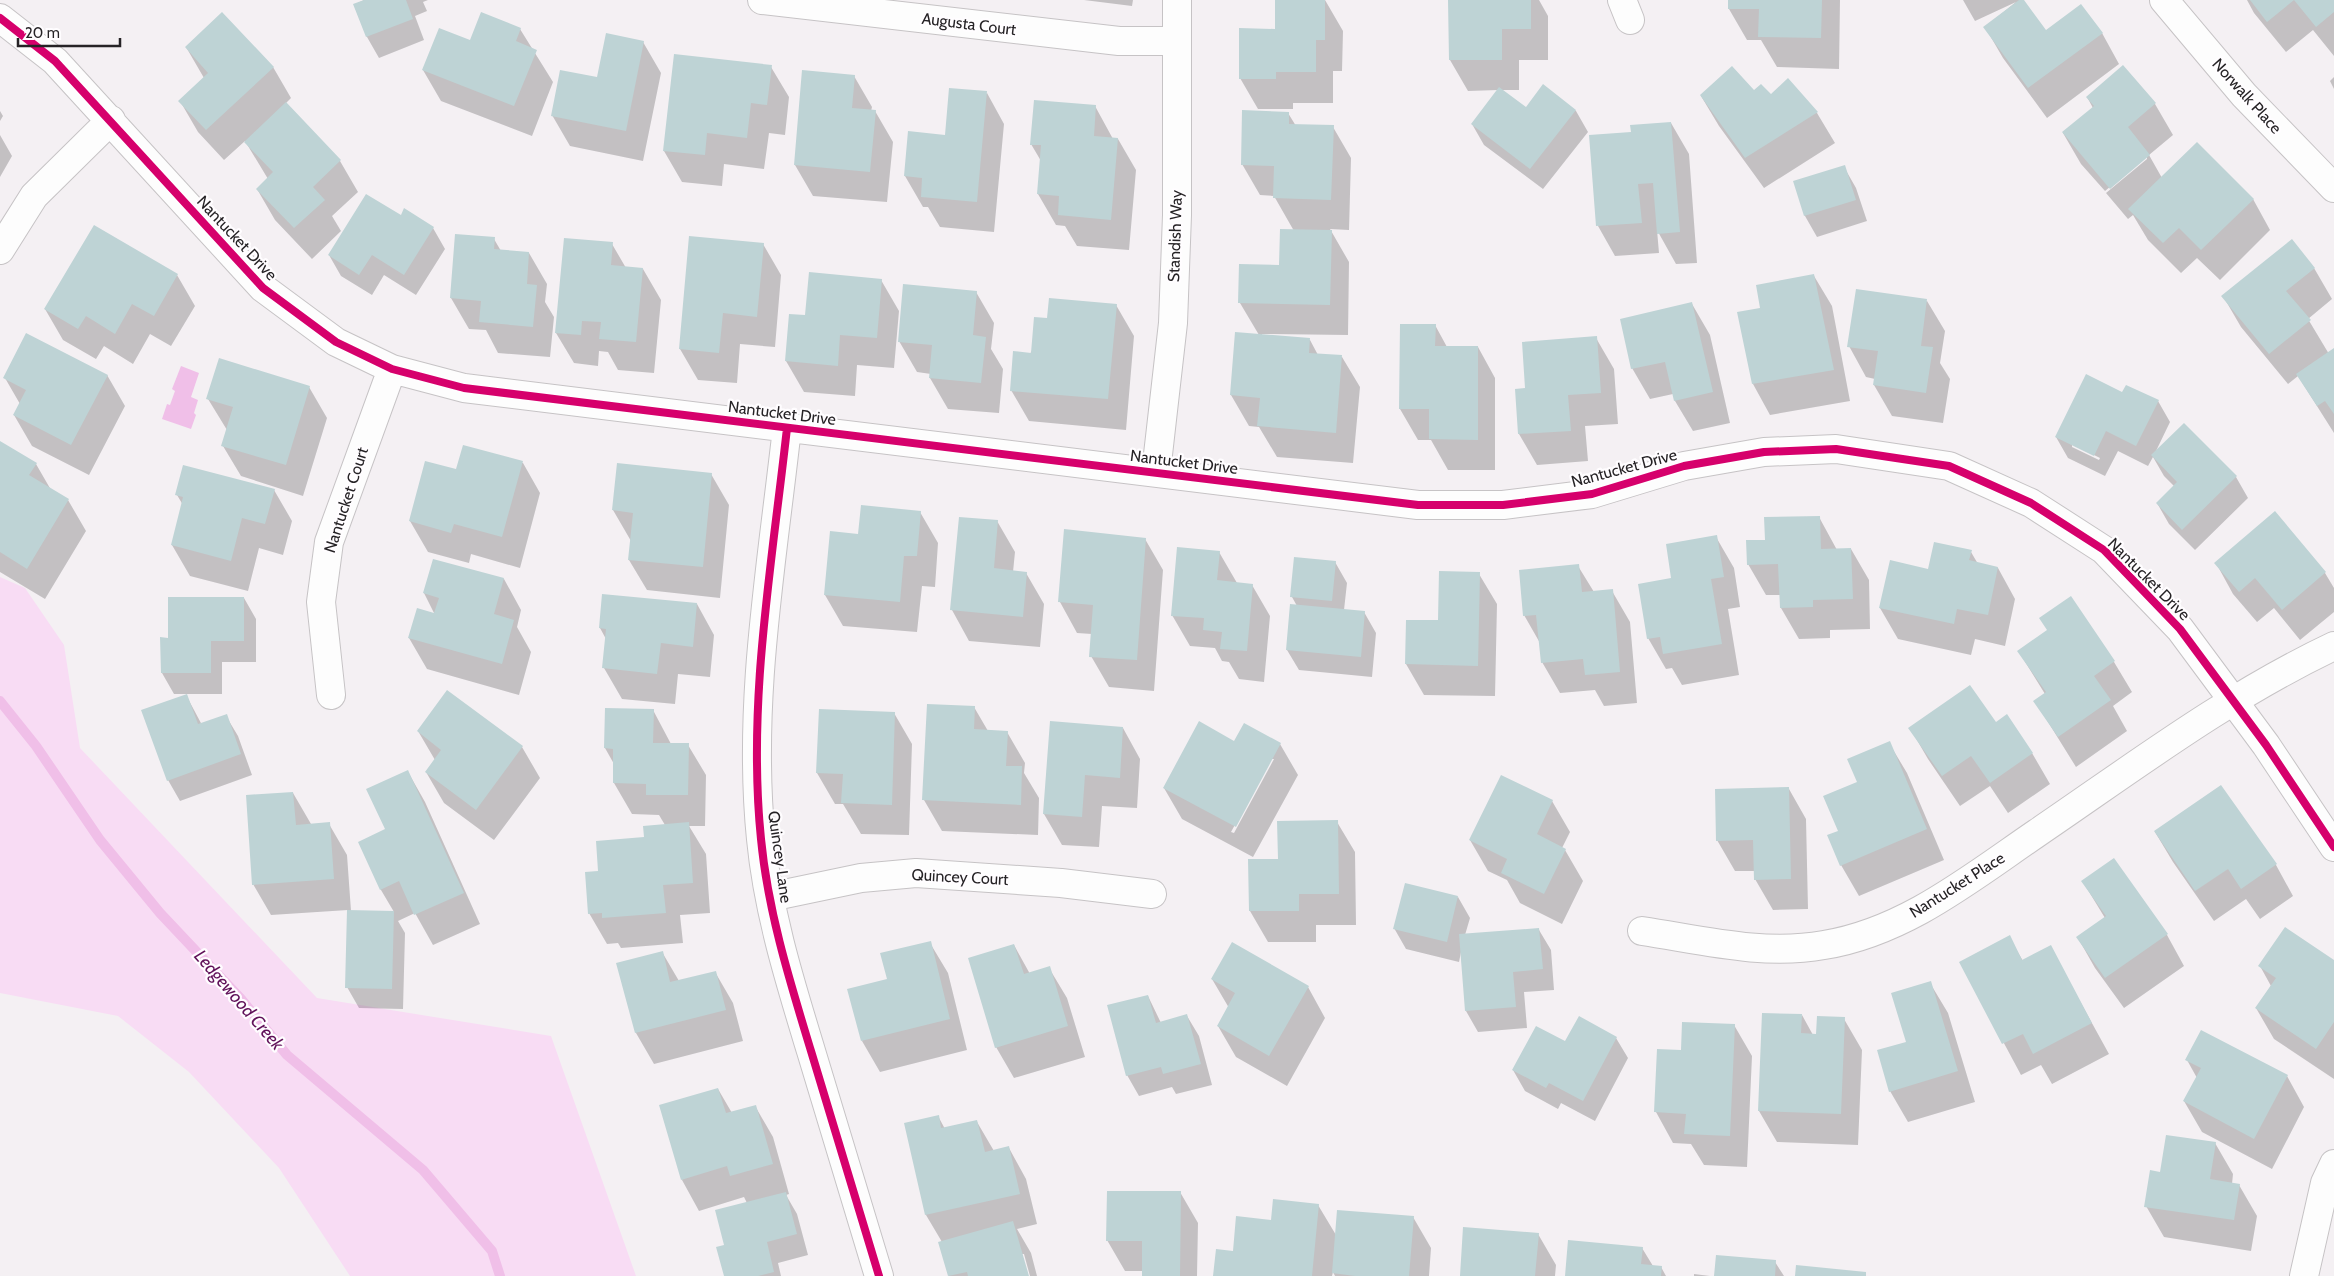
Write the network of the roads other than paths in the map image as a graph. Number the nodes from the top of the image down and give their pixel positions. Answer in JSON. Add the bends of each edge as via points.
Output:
{"nodes":[{"id":1,"x":762,"y":0,"type":"edge"},
{"id":2,"x":1177,"y":0,"type":"edge"},
{"id":3,"x":2164,"y":0,"type":"edge"},
{"id":4,"x":0,"y":18,"type":"edge"},
{"id":5,"x":1177,"y":41,"type":"junction"},
{"id":6,"x":111,"y":120,"type":"junction"},
{"id":7,"x":2334,"y":188,"type":"edge"},
{"id":8,"x":0,"y":250,"type":"edge"},
{"id":9,"x":392,"y":369,"type":"junction"},
{"id":10,"x":787,"y":428,"type":"junction"},
{"id":11,"x":1156,"y":472,"type":"junction"},
{"id":12,"x":2334,"y":646,"type":"edge"},
{"id":13,"x":331,"y":695,"type":"dead end"},
{"id":14,"x":2233,"y":700,"type":"junction"},
{"id":15,"x":2334,"y":847,"type":"edge"},
{"id":16,"x":1152,"y":894,"type":"dead end"},
{"id":17,"x":770,"y":897,"type":"junction"},
{"id":18,"x":1642,"y":931,"type":"dead end"},
{"id":19,"x":2334,"y":1164,"type":"edge"},
{"id":20,"x":879,"y":1276,"type":"edge"},
{"id":21,"x":2304,"y":1276,"type":"edge"}],
"edges":[{"from":1,"to":5,"type":"street","name":"Augusta Court","via":[[1119,41]]},
{"from":2,"to":5,"type":"street","name":"Standish Way"},
{"from":3,"to":7,"type":"street","name":"Norwalk Place","via":[[2244,95]]},
{"from":4,"to":6,"type":"street","name":"Nantucket Drive","via":[[55,61]]},
{"from":5,"to":11,"type":"street","name":"Standish Way","via":[[1173,323]]},
{"from":6,"to":8,"type":"street","via":[[34,196]]},
{"from":6,"to":9,"type":"street","name":"Nantucket Drive","via":[[263,288],[336,342]]},
{"from":9,"to":10,"type":"street","name":"Nantucket Drive","via":[[464,388]]},
{"from":9,"to":13,"type":"street","name":"Nantucket Court","via":[[329,542],[321,602]]},
{"from":10,"to":11,"type":"street","name":"Nantucket Drive"},
{"from":10,"to":17,"type":"street","name":"Quincey Lane","via":[[758,695],[756,762],[761,841]]},
{"from":11,"to":14,"type":"street","name":"Nantucket Drive","via":[[1418,505],[1504,506],[1592,494],[1684,466],[1764,452],[1836,449],[1949,466],[2031,503],[2104,550],[2180,629]]},
{"from":12,"to":14,"type":"street","via":[[2285,669]]},
{"from":14,"to":15,"type":"street","name":"Nantucket Drive"},
{"from":14,"to":18,"type":"street","name":"Nantucket Place","via":[[1948,894],[1883,930],[1824,946],[1760,950]]},
{"from":16,"to":17,"type":"street","name":"Quincey Court","via":[[1061,883],[916,873],[861,878]]},
{"from":17,"to":20,"type":"street","name":"Quincey Lane","via":[[786,966]]},
{"from":19,"to":21,"type":"street","via":[[2325,1183]]}]}
